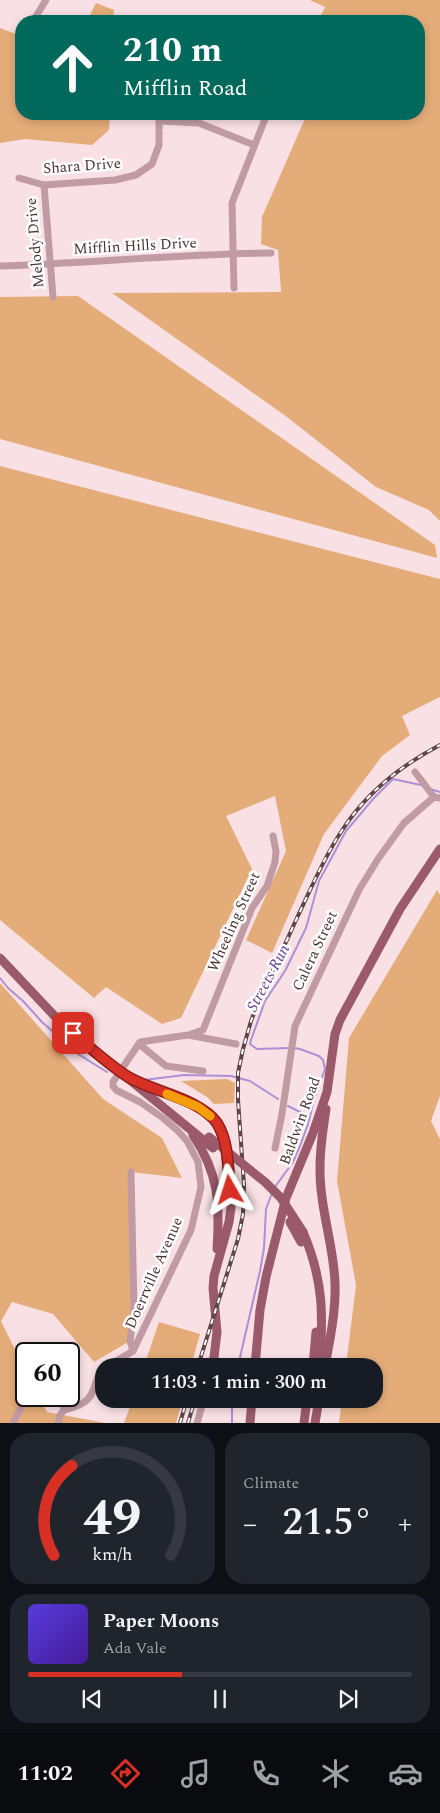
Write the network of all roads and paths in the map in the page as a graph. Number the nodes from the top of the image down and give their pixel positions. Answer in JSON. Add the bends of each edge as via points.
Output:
{"nodes":[{"id":1,"x":46,"y":0,"type":"edge"},
{"id":2,"x":37,"y":15,"type":"edge"},
{"id":3,"x":159,"y":120,"type":"edge"},
{"id":4,"x":179,"y":120,"type":"edge"},
{"id":5,"x":265,"y":120,"type":"edge"},
{"id":6,"x":254,"y":146,"type":"junction"},
{"id":7,"x":19,"y":178,"type":"dead end"},
{"id":8,"x":44,"y":185,"type":"junction"},
{"id":9,"x":271,"y":253,"type":"dead end"},
{"id":10,"x":233,"y":254,"type":"junction"},
{"id":11,"x":51,"y":264,"type":"junction"},
{"id":12,"x":0,"y":266,"type":"edge"},
{"id":13,"x":234,"y":288,"type":"dead end"},
{"id":14,"x":53,"y":297,"type":"dead end"},
{"id":15,"x":415,"y":772,"type":"dead end"},
{"id":16,"x":437,"y":798,"type":"edge"},
{"id":17,"x":273,"y":836,"type":"dead end"},
{"id":18,"x":440,"y":849,"type":"edge"},
{"id":19,"x":0,"y":958,"type":"edge"},
{"id":20,"x":188,"y":1035,"type":"junction"},
{"id":21,"x":138,"y":1044,"type":"junction"},
{"id":22,"x":236,"y":1044,"type":"dead end"},
{"id":23,"x":203,"y":1072,"type":"dead end"},
{"id":24,"x":331,"y":1072,"type":"junction"},
{"id":25,"x":123,"y":1073,"type":"junction"},
{"id":26,"x":144,"y":1090,"type":"junction"},
{"id":27,"x":183,"y":1124,"type":"junction"},
{"id":28,"x":275,"y":1148,"type":"dead end"},
{"id":29,"x":131,"y":1172,"type":"dead end"},
{"id":30,"x":216,"y":1262,"type":"junction"},
{"id":31,"x":134,"y":1351,"type":"junction"},
{"id":32,"x":122,"y":1358,"type":"edge"},
{"id":33,"x":215,"y":1358,"type":"edge"},
{"id":34,"x":256,"y":1358,"type":"edge"},
{"id":35,"x":313,"y":1358,"type":"edge"},
{"id":36,"x":320,"y":1358,"type":"edge"},
{"id":37,"x":326,"y":1358,"type":"edge"},
{"id":38,"x":95,"y":1384,"type":"edge"},
{"id":39,"x":21,"y":1407,"type":"edge"},
{"id":40,"x":63,"y":1407,"type":"edge"},
{"id":41,"x":201,"y":1408,"type":"edge"},
{"id":42,"x":251,"y":1408,"type":"edge"},
{"id":43,"x":306,"y":1408,"type":"edge"},
{"id":44,"x":317,"y":1408,"type":"edge"},
{"id":45,"x":64,"y":1410,"type":"junction"},
{"id":46,"x":13,"y":1423,"type":"edge"},
{"id":47,"x":58,"y":1423,"type":"edge"},
{"id":48,"x":197,"y":1423,"type":"edge"},
{"id":49,"x":250,"y":1423,"type":"edge"},
{"id":50,"x":304,"y":1423,"type":"edge"},
{"id":51,"x":315,"y":1423,"type":"edge"}],
"edges":[{"from":1,"to":2,"type":"street"},
{"from":3,"to":8,"type":"street","name":"Shara Drive","via":[[158,145],[152,164],[136,175],[115,180]]},
{"from":4,"to":6,"type":"street","via":[[199,123]]},
{"from":5,"to":6,"type":"street"},
{"from":6,"to":10,"type":"street","via":[[232,203]]},
{"from":7,"to":8,"type":"street","name":"Shara Drive"},
{"from":8,"to":11,"type":"street","name":"Melody Drive"},
{"from":9,"to":10,"type":"street","name":"Mifflin Hills Drive"},
{"from":10,"to":11,"type":"street","name":"Mifflin Hills Drive"},
{"from":10,"to":13,"type":"street"},
{"from":11,"to":12,"type":"street","name":"Mifflin Hills Drive"},
{"from":11,"to":14,"type":"street","name":"Melody Drive"},
{"from":15,"to":16,"type":"street"},
{"from":16,"to":28,"type":"street","name":"Calera Street","via":[[404,823],[378,859],[359,890],[295,1026]]},
{"from":17,"to":20,"type":"street","name":"Wheeling Street","via":[[275,862],[266,886],[252,908],[203,1030]]},
{"from":18,"to":24,"type":"main road","name":"Baldwin Road","via":[[400,909],[340,1020],[335,1034]]},
{"from":19,"to":25,"type":"main road","via":[[64,1026]]},
{"from":20,"to":21,"type":"street"},
{"from":20,"to":22,"type":"street"},
{"from":21,"to":23,"type":"street","via":[[166,1066]]},
{"from":21,"to":25,"type":"street"},
{"from":24,"to":34,"type":"main road","name":"Baldwin Road","via":[[327,1092],[286,1198],[278,1228],[262,1296]]},
{"from":24,"to":37,"type":"main road","via":[[320,1169],[335,1284],[335,1308]]},
{"from":25,"to":26,"type":"main road"},
{"from":25,"to":30,"type":"main road","via":[[198,1107],[222,1132],[231,1208]]},
{"from":25,"to":31,"type":"street","name":"Doerrville Avenue","via":[[113,1086],[163,1118],[187,1141],[198,1162],[200,1186],[191,1230]]},
{"from":26,"to":27,"type":"main road"},
{"from":26,"to":36,"type":"main road","bridge":true,"via":[[264,1182],[280,1198],[303,1232],[316,1267],[322,1302]]},
{"from":27,"to":30,"type":"main road","via":[[202,1150],[216,1185],[219,1212]]},
{"from":27,"to":35,"type":"main road","bridge":true,"via":[[255,1181],[279,1205],[301,1242],[311,1270],[316,1299]]},
{"from":29,"to":31,"type":"street","via":[[134,1310],[130,1340]]},
{"from":30,"to":33,"type":"main road","via":[[213,1288],[217,1332]]},
{"from":31,"to":32,"type":"street","name":"Doerrville Avenue"},
{"from":38,"to":45,"type":"street","via":[[89,1400]]},
{"from":39,"to":46,"type":"street"},
{"from":40,"to":45,"type":"street"},
{"from":41,"to":48,"type":"street"},
{"from":42,"to":49,"type":"main road"},
{"from":43,"to":50,"type":"main road"},
{"from":44,"to":51,"type":"main road"},
{"from":45,"to":47,"type":"street"}]}
